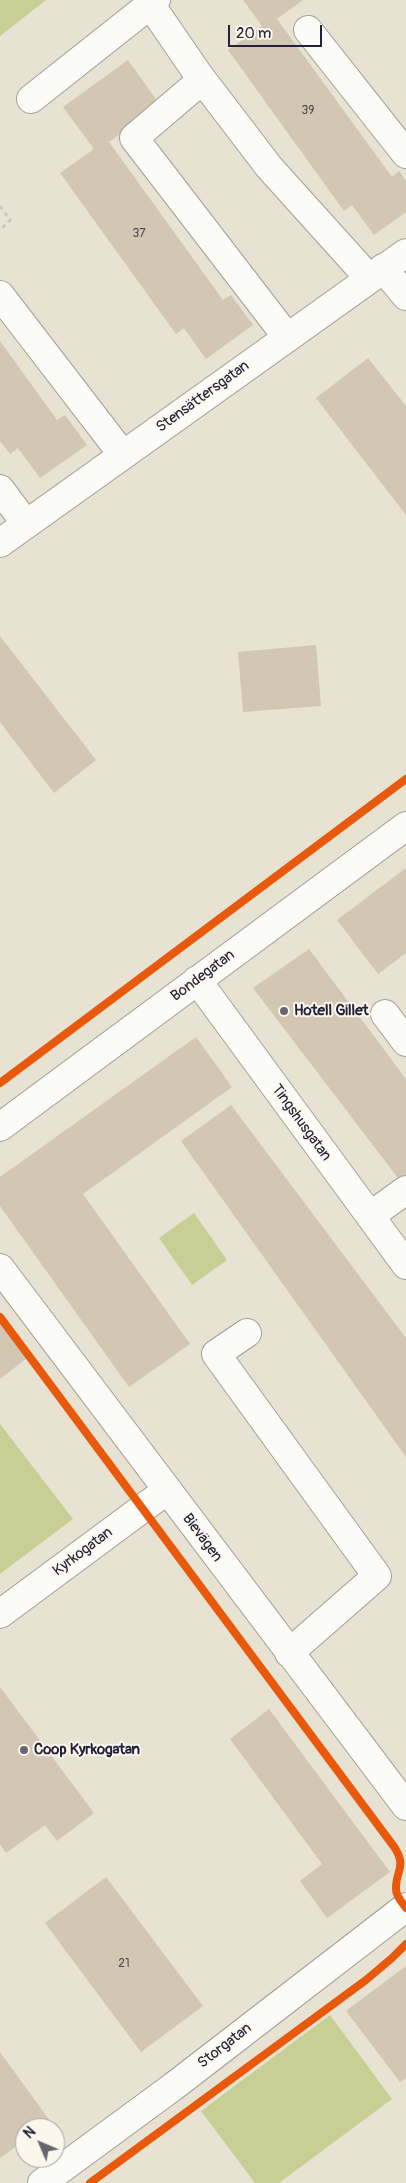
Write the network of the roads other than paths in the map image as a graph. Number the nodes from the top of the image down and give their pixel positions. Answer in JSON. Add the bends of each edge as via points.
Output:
{"nodes":[{"id":1,"x":153,"y":2,"type":"edge"},
{"id":2,"x":308,"y":30,"type":"dead end"},
{"id":3,"x":202,"y":80,"type":"junction"},
{"id":4,"x":31,"y":99,"type":"dead end"},
{"id":5,"x":406,"y":154,"type":"edge"},
{"id":6,"x":406,"y":253,"type":"edge"},
{"id":7,"x":376,"y":273,"type":"junction"},
{"id":8,"x":0,"y":295,"type":"edge"},
{"id":9,"x":406,"y":296,"type":"edge"},
{"id":10,"x":287,"y":337,"type":"junction"},
{"id":11,"x":123,"y":455,"type":"junction"},
{"id":12,"x":0,"y":489,"type":"edge"},
{"id":13,"x":26,"y":524,"type":"junction"},
{"id":14,"x":0,"y":543,"type":"edge"},
{"id":15,"x":406,"y":826,"type":"edge"},
{"id":16,"x":197,"y":980,"type":"junction"},
{"id":17,"x":385,"y":1014,"type":"dead end"},
{"id":18,"x":406,"y":1042,"type":"edge"},
{"id":19,"x":0,"y":1127,"type":"edge"},
{"id":20,"x":406,"y":1190,"type":"edge"},
{"id":21,"x":406,"y":1213,"type":"edge"},
{"id":22,"x":376,"y":1224,"type":"junction"},
{"id":23,"x":406,"y":1265,"type":"edge"},
{"id":24,"x":0,"y":1268,"type":"edge"},
{"id":25,"x":247,"y":1333,"type":"dead end"},
{"id":26,"x":166,"y":1491,"type":"junction"},
{"id":27,"x":0,"y":1614,"type":"edge"},
{"id":28,"x":289,"y":1653,"type":"junction"},
{"id":29,"x":406,"y":1806,"type":"edge"},
{"id":30,"x":406,"y":1907,"type":"edge"},
{"id":31,"x":42,"y":2183,"type":"edge"}],
"edges":[{"from":1,"to":3,"type":"street"},
{"from":1,"to":4,"type":"street"},
{"from":2,"to":5,"type":"street"},
{"from":3,"to":7,"type":"street","via":[[269,167]]},
{"from":3,"to":10,"type":"street","via":[[134,138]]},
{"from":6,"to":7,"type":"street","name":"Stensättersgatan"},
{"from":7,"to":9,"type":"street"},
{"from":7,"to":10,"type":"street","name":"Stensättersgatan"},
{"from":8,"to":11,"type":"street"},
{"from":10,"to":11,"type":"street","name":"Stensättersgatan"},
{"from":11,"to":13,"type":"street","name":"Stensättersgatan"},
{"from":12,"to":13,"type":"street"},
{"from":13,"to":14,"type":"street","name":"Stensättersgatan"},
{"from":15,"to":16,"type":"street","name":"Bondegatan"},
{"from":16,"to":19,"type":"street","name":"Bondegatan"},
{"from":16,"to":22,"type":"street","name":"Tingshusgatan"},
{"from":17,"to":18,"type":"street"},
{"from":20,"to":22,"type":"street"},
{"from":21,"to":22,"type":"street"},
{"from":22,"to":23,"type":"street","name":"Tingshusgatan"},
{"from":24,"to":26,"type":"street","name":"Bievägen"},
{"from":25,"to":28,"type":"street","via":[[216,1354],[377,1576]]},
{"from":26,"to":27,"type":"street","name":"Kyrkogatan"},
{"from":26,"to":28,"type":"street","name":"Bievägen"},
{"from":28,"to":29,"type":"street","name":"Bievägen"},
{"from":30,"to":31,"type":"street","name":"Storgatan"}]}
